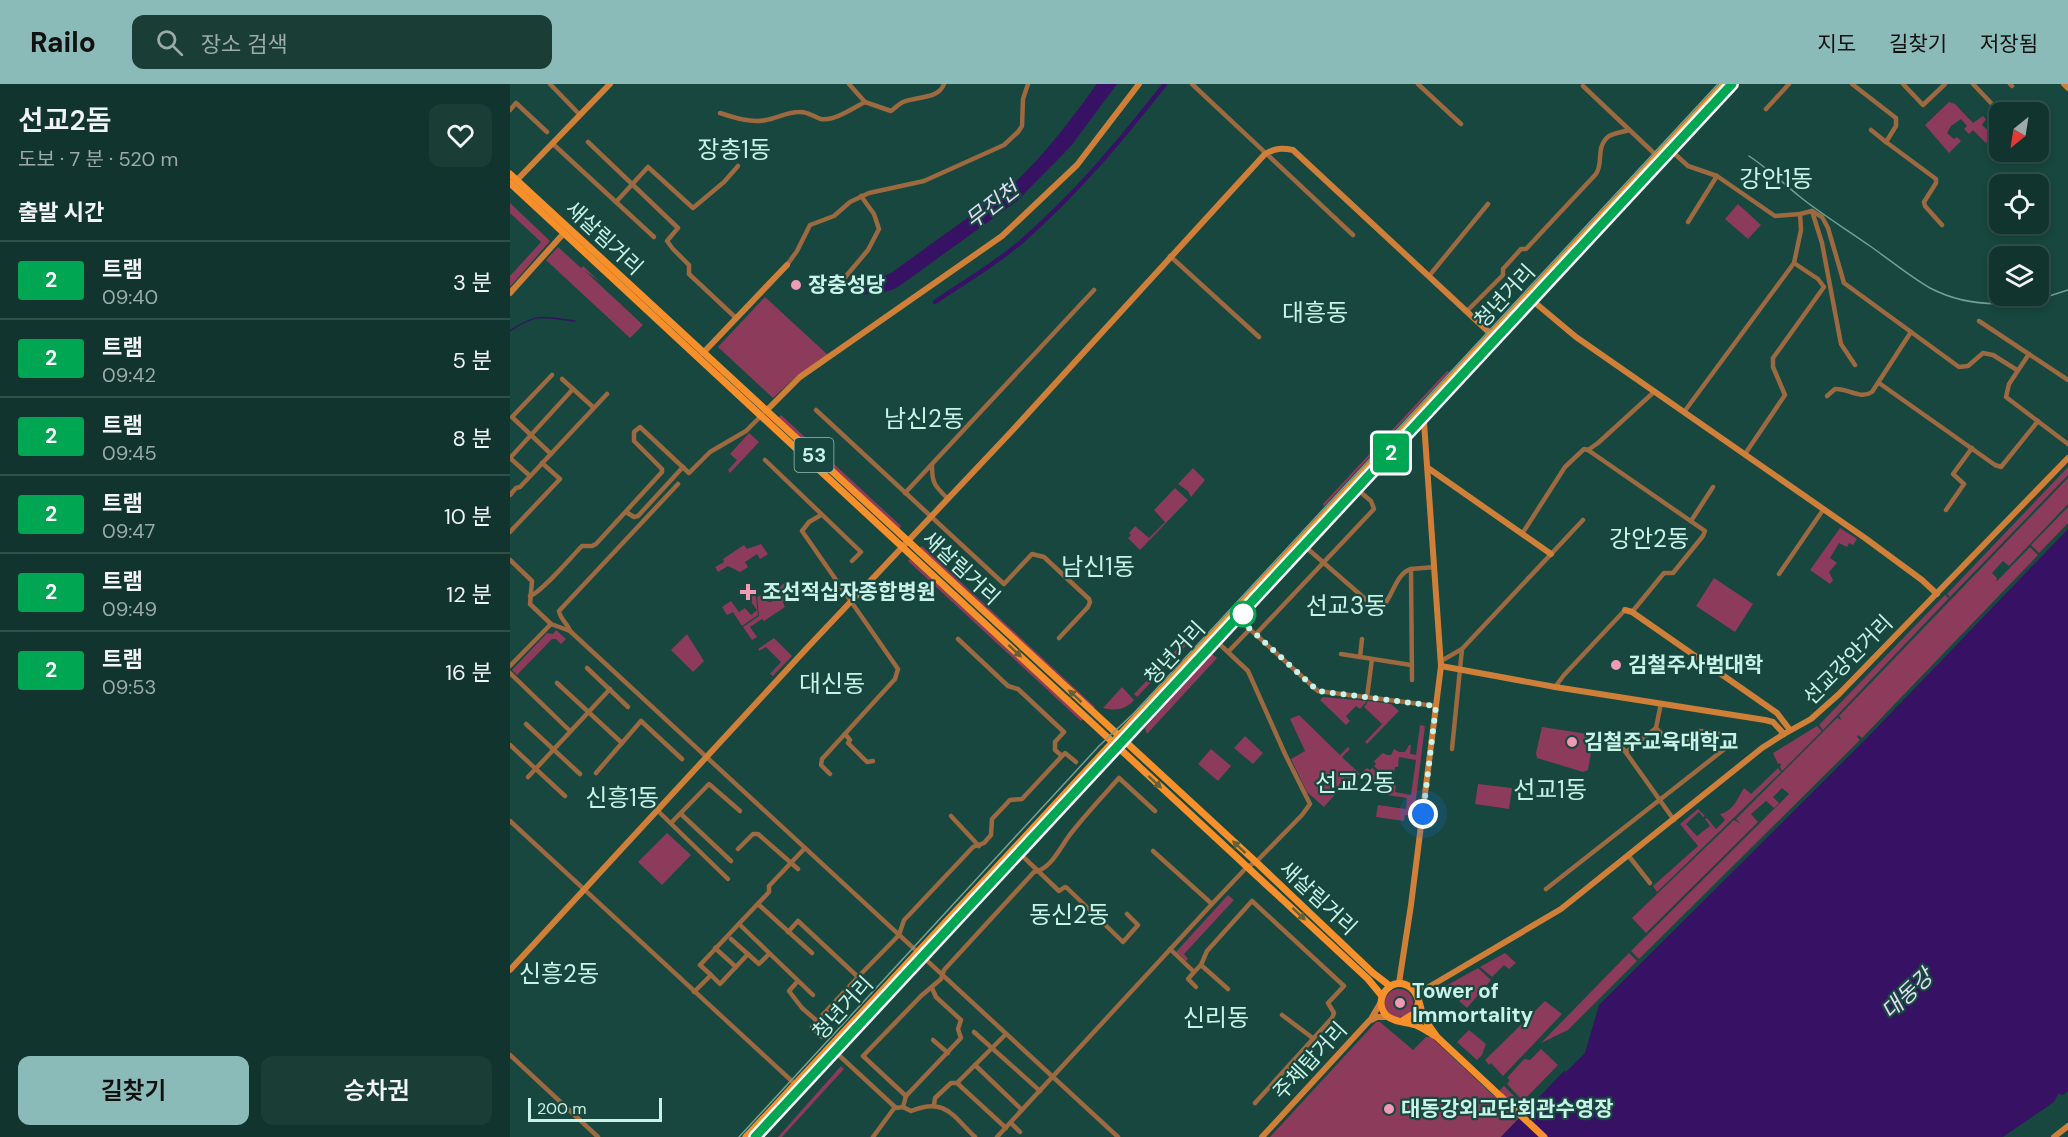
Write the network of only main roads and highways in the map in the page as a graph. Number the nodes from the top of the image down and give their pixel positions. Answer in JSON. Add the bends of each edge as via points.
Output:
{"nodes":[{"id":1,"x":1724,"y":84,"type":"edge"},
{"id":2,"x":510,"y":174,"type":"edge"},
{"id":3,"x":514,"y":182,"type":"edge"},
{"id":4,"x":764,"y":414,"type":"junction"},
{"id":5,"x":904,"y":544,"type":"junction"},
{"id":6,"x":1118,"y":736,"type":"junction"},
{"id":7,"x":1113,"y":742,"type":"junction"},
{"id":8,"x":1390,"y":986,"type":"junction"},
{"id":9,"x":1381,"y":999,"type":"junction"},
{"id":10,"x":1418,"y":1004,"type":"junction"},
{"id":11,"x":1402,"y":1021,"type":"junction"},
{"id":12,"x":1437,"y":1037,"type":"junction"},
{"id":13,"x":746,"y":1137,"type":"edge"},
{"id":14,"x":1544,"y":1137,"type":"edge"}],
"edges":[{"from":1,"to":6,"type":"main road","name":"청년거리"},
{"from":2,"to":3,"type":"main road","name":"새살림거리","number":"53"},
{"from":3,"to":4,"type":"main road","name":"새살림거리","number":"53","via":[[703,353]]},
{"from":3,"to":4,"type":"main road","name":"새살림거리","number":"53","via":[[564,233]]},
{"from":4,"to":5,"type":"main road","name":"새살림거리","number":"53"},
{"from":6,"to":5,"type":"main road","name":"새살림거리","number":"53","one_way":true},
{"from":5,"to":7,"type":"main road","name":"새살림거리","number":"53","one_way":true},
{"from":6,"to":7,"type":"main road","name":"청년거리"},
{"from":8,"to":6,"type":"main road","name":"새살림거리","one_way":true},
{"from":7,"to":9,"type":"main road","name":"새살림거리","one_way":true,"via":[[1368,979]]},
{"from":7,"to":13,"type":"main road","name":"청년거리"},
{"from":8,"to":9,"type":"main road"},
{"from":8,"to":10,"type":"main road","via":[[1409,986],[1417,994]]},
{"from":9,"to":11,"type":"main road","name":"새살림거리","via":[[1388,1017]]},
{"from":10,"to":11,"type":"main road","via":[[1415,1013]]},
{"from":10,"to":12,"type":"main road"},
{"from":11,"to":12,"type":"main road"},
{"from":12,"to":14,"type":"main road"}]}
